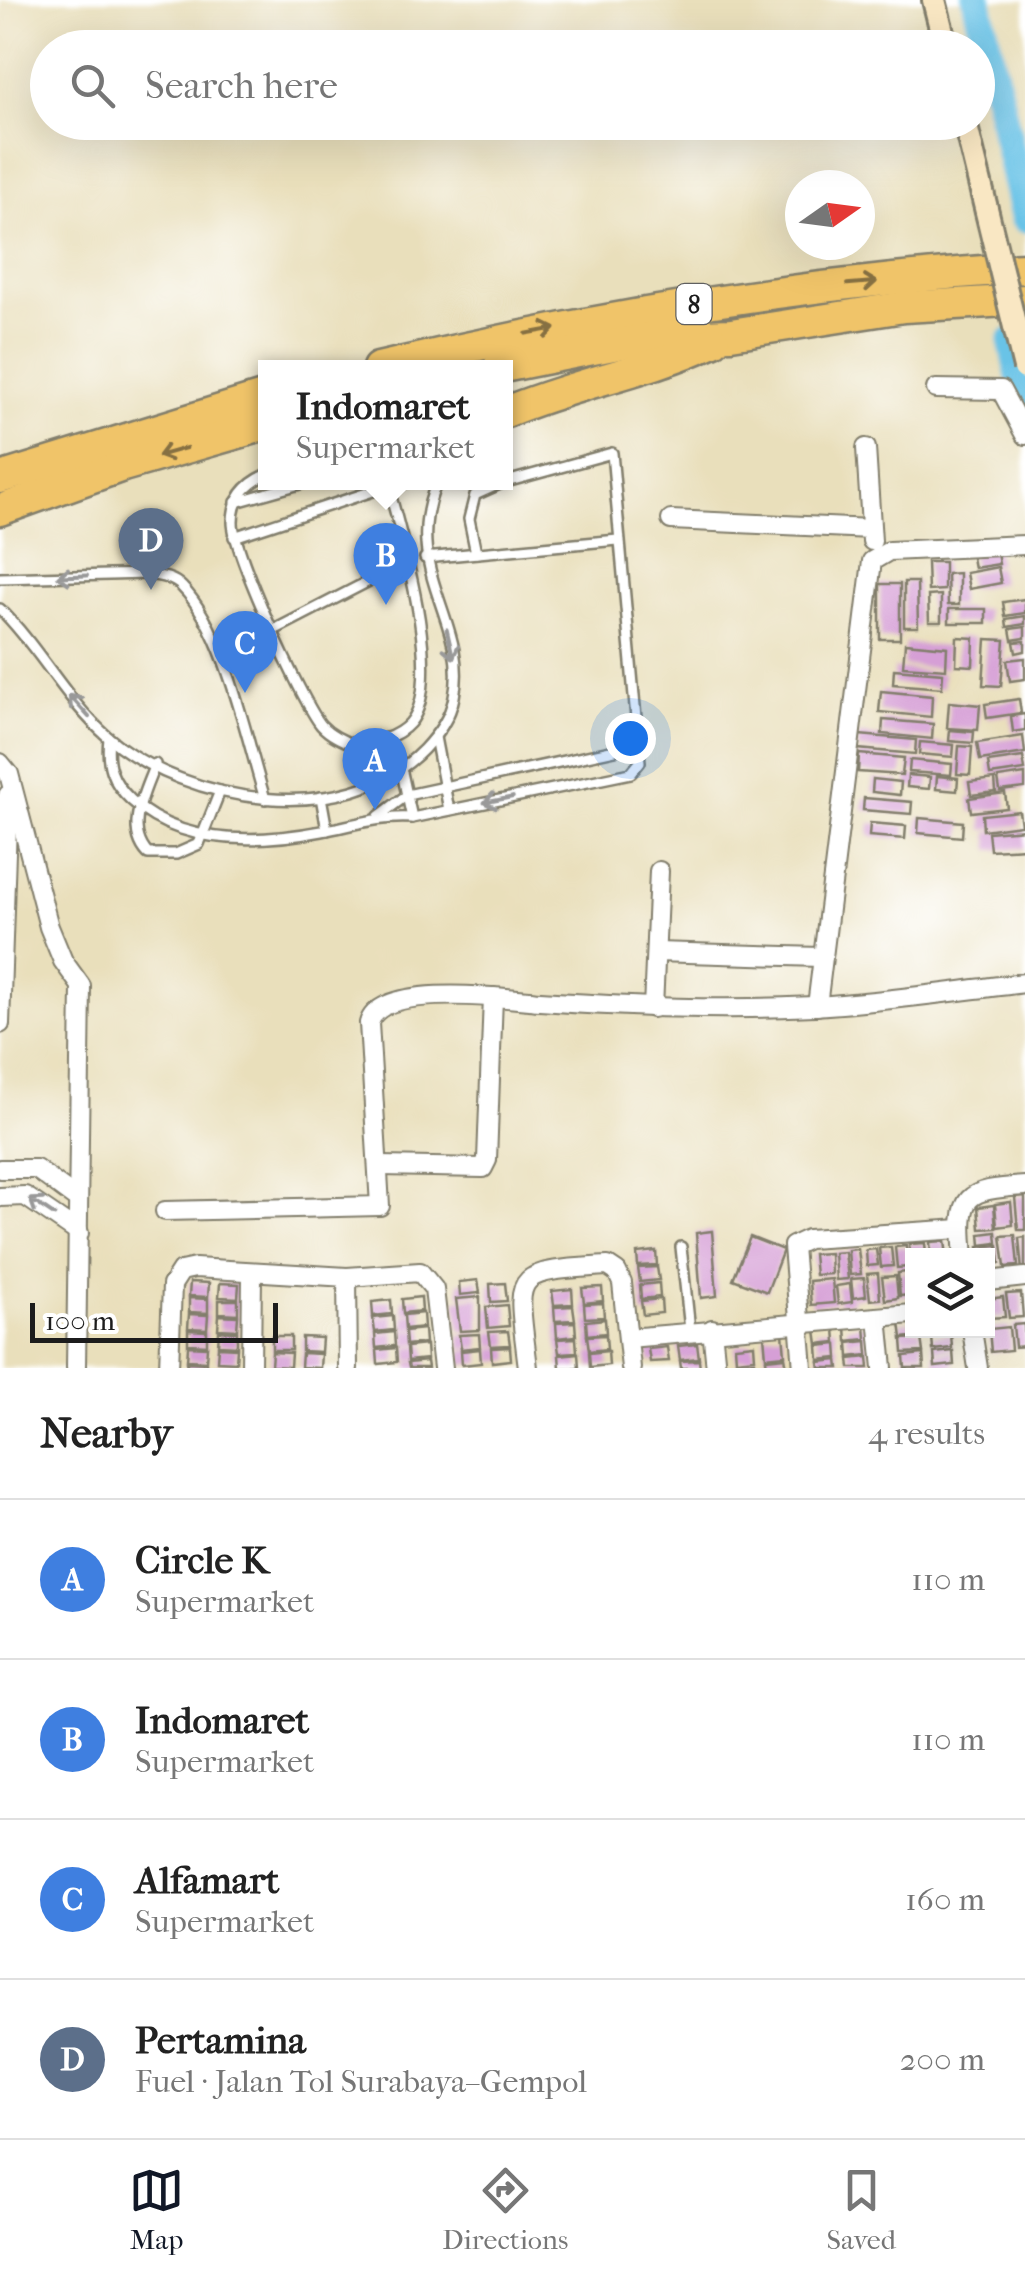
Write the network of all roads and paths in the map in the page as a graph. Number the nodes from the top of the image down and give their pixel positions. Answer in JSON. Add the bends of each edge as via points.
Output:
{"nodes":[{"id":1,"x":934,"y":0,"type":"edge"},
{"id":2,"x":942,"y":30,"type":"edge"},
{"id":3,"x":969,"y":140,"type":"edge"},
{"id":4,"x":1020,"y":268,"type":"edge"},
{"id":5,"x":1022,"y":301,"type":"edge"},
{"id":6,"x":731,"y":334,"type":"junction"},
{"id":7,"x":412,"y":360,"type":"edge"},
{"id":8,"x":513,"y":365,"type":"edge"},
{"id":9,"x":1025,"y":368,"type":"edge"},
{"id":10,"x":936,"y":389,"type":"dead end"},
{"id":11,"x":258,"y":398,"type":"edge"},
{"id":12,"x":513,"y":410,"type":"edge"},
{"id":13,"x":258,"y":427,"type":"edge"},
{"id":14,"x":1025,"y":435,"type":"edge"},
{"id":15,"x":866,"y":448,"type":"dead end"},
{"id":16,"x":0,"y":478,"type":"edge"},
{"id":17,"x":258,"y":480,"type":"edge"},
{"id":18,"x":513,"y":480,"type":"edge"},
{"id":19,"x":279,"y":490,"type":"edge"},
{"id":20,"x":371,"y":490,"type":"edge"},
{"id":21,"x":389,"y":490,"type":"edge"},
{"id":22,"x":434,"y":490,"type":"edge"},
{"id":23,"x":487,"y":490,"type":"edge"},
{"id":24,"x":236,"y":502,"type":"junction"},
{"id":25,"x":0,"y":510,"type":"edge"},
{"id":26,"x":671,"y":520,"type":"dead end"},
{"id":27,"x":872,"y":530,"type":"junction"},
{"id":28,"x":234,"y":537,"type":"junction"},
{"id":29,"x":618,"y":540,"type":"junction"},
{"id":30,"x":1025,"y":545,"type":"edge"},
{"id":31,"x":476,"y":553,"type":"junction"},
{"id":32,"x":424,"y":558,"type":"junction"},
{"id":33,"x":406,"y":562,"type":"junction"},
{"id":34,"x":872,"y":562,"type":"junction"},
{"id":35,"x":0,"y":578,"type":"edge"},
{"id":36,"x":436,"y":596,"type":"junction"},
{"id":37,"x":413,"y":600,"type":"junction"},
{"id":38,"x":0,"y":609,"type":"edge"},
{"id":39,"x":274,"y":630,"type":"junction"},
{"id":40,"x":435,"y":737,"type":"junction"},
{"id":41,"x":110,"y":738,"type":"junction"},
{"id":42,"x":386,"y":738,"type":"junction"},
{"id":43,"x":638,"y":745,"type":"junction"},
{"id":44,"x":580,"y":758,"type":"junction"},
{"id":45,"x":155,"y":764,"type":"junction"},
{"id":46,"x":4,"y":768,"type":"edge"},
{"id":47,"x":401,"y":768,"type":"junction"},
{"id":48,"x":527,"y":769,"type":"junction"},
{"id":49,"x":587,"y":783,"type":"junction"},
{"id":50,"x":444,"y":787,"type":"junction"},
{"id":51,"x":220,"y":791,"type":"junction"},
{"id":52,"x":532,"y":794,"type":"junction"},
{"id":53,"x":407,"y":795,"type":"junction"},
{"id":54,"x":321,"y":798,"type":"junction"},
{"id":55,"x":265,"y":799,"type":"junction"},
{"id":56,"x":139,"y":807,"type":"junction"},
{"id":57,"x":450,"y":810,"type":"junction"},
{"id":58,"x":379,"y":816,"type":"junction"},
{"id":59,"x":412,"y":818,"type":"junction"},
{"id":60,"x":326,"y":830,"type":"junction"},
{"id":61,"x":206,"y":836,"type":"junction"},
{"id":62,"x":659,"y":871,"type":"dead end"},
{"id":63,"x":656,"y":952,"type":"junction"},
{"id":64,"x":820,"y":958,"type":"junction"},
{"id":65,"x":1025,"y":983,"type":"edge"},
{"id":66,"x":493,"y":997,"type":"junction"},
{"id":67,"x":817,"y":1006,"type":"junction"},
{"id":68,"x":653,"y":1008,"type":"junction"},
{"id":69,"x":0,"y":1024,"type":"edge"},
{"id":70,"x":381,"y":1166,"type":"junction"},
{"id":71,"x":0,"y":1169,"type":"edge"},
{"id":72,"x":1025,"y":1186,"type":"edge"},
{"id":73,"x":0,"y":1197,"type":"edge"},
{"id":74,"x":78,"y":1200,"type":"junction"},
{"id":75,"x":165,"y":1211,"type":"dead end"},
{"id":76,"x":962,"y":1229,"type":"junction"},
{"id":77,"x":79,"y":1233,"type":"junction"},
{"id":78,"x":680,"y":1247,"type":"dead end"},
{"id":79,"x":963,"y":1248,"type":"edge"},
{"id":80,"x":252,"y":1275,"type":"junction"},
{"id":81,"x":347,"y":1277,"type":"junction"},
{"id":82,"x":1025,"y":1277,"type":"edge"},
{"id":83,"x":995,"y":1281,"type":"edge"},
{"id":84,"x":905,"y":1315,"type":"edge"},
{"id":85,"x":878,"y":1317,"type":"junction"},
{"id":86,"x":799,"y":1322,"type":"junction"},
{"id":87,"x":712,"y":1329,"type":"junction"},
{"id":88,"x":690,"y":1330,"type":"junction"},
{"id":89,"x":628,"y":1338,"type":"junction"},
{"id":90,"x":973,"y":1338,"type":"edge"},
{"id":91,"x":76,"y":1368,"type":"edge"},
{"id":92,"x":169,"y":1368,"type":"edge"},
{"id":93,"x":251,"y":1368,"type":"edge"},
{"id":94,"x":348,"y":1368,"type":"edge"},
{"id":95,"x":443,"y":1368,"type":"edge"},
{"id":96,"x":528,"y":1368,"type":"edge"},
{"id":97,"x":631,"y":1368,"type":"edge"},
{"id":98,"x":716,"y":1368,"type":"edge"},
{"id":99,"x":803,"y":1368,"type":"edge"},
{"id":100,"x":883,"y":1368,"type":"edge"},
{"id":101,"x":978,"y":1368,"type":"edge"}],
"edges":[{"from":1,"to":2,"type":"street"},
{"from":3,"to":9,"type":"street","bridge":true},
{"from":7,"to":4,"type":"highway","number":"8","one_way":true,"via":[[712,300]]},
{"from":5,"to":6,"type":"highway","number":"8","via":[[904,308]]},
{"from":6,"to":8,"type":"highway","number":"8","via":[[653,337]]},
{"from":6,"to":12,"type":"highway","via":[[661,366]]},
{"from":10,"to":14,"type":"street","via":[[1001,390]]},
{"from":11,"to":16,"type":"highway"},
{"from":13,"to":25,"type":"highway","one_way":true},
{"from":15,"to":27,"type":"street"},
{"from":17,"to":24,"type":"lane"},
{"from":18,"to":29,"type":"lane","via":[[612,453]]},
{"from":19,"to":24,"type":"lane"},
{"from":20,"to":28,"type":"lane"},
{"from":21,"to":33,"type":"lane"},
{"from":22,"to":32,"type":"lane"},
{"from":23,"to":31,"type":"lane","via":[[470,504]]},
{"from":24,"to":28,"type":"lane"},
{"from":26,"to":27,"type":"street"},
{"from":27,"to":34,"type":"street"},
{"from":28,"to":39,"type":"lane"},
{"from":29,"to":31,"type":"lane"},
{"from":29,"to":43,"type":"lane"},
{"from":30,"to":34,"type":"street","via":[[889,551]]},
{"from":31,"to":32,"type":"lane"},
{"from":32,"to":36,"type":"lane"},
{"from":33,"to":37,"type":"lane"},
{"from":33,"to":39,"type":"lane"},
{"from":34,"to":64,"type":"street"},
{"from":55,"to":35,"type":"lane","one_way":true,"via":[[224,661],[182,587],[146,574]]},
{"from":36,"to":37,"type":"lane"},
{"from":36,"to":40,"type":"lane","one_way":true,"via":[[455,672],[454,698]]},
{"from":37,"to":42,"type":"lane","via":[[423,700],[411,722]]},
{"from":41,"to":38,"type":"lane","one_way":true},
{"from":39,"to":42,"type":"lane","via":[[320,725],[354,745]]},
{"from":40,"to":47,"type":"lane"},
{"from":40,"to":50,"type":"lane"},
{"from":41,"to":45,"type":"lane"},
{"from":41,"to":56,"type":"lane","via":[[110,772]]},
{"from":42,"to":47,"type":"lane"},
{"from":43,"to":44,"type":"lane"},
{"from":43,"to":49,"type":"lane","via":[[635,770]]},
{"from":44,"to":48,"type":"lane"},
{"from":44,"to":49,"type":"lane"},
{"from":45,"to":51,"type":"lane"},
{"from":45,"to":56,"type":"lane"},
{"from":46,"to":69,"type":"street"},
{"from":46,"to":74,"type":"street","via":[[49,927],[81,986]]},
{"from":47,"to":53,"type":"lane"},
{"from":47,"to":54,"type":"lane"},
{"from":48,"to":50,"type":"lane"},
{"from":48,"to":52,"type":"lane"},
{"from":49,"to":52,"type":"lane"},
{"from":50,"to":53,"type":"lane"},
{"from":50,"to":57,"type":"lane"},
{"from":51,"to":55,"type":"lane"},
{"from":51,"to":61,"type":"lane"},
{"from":52,"to":57,"type":"lane","one_way":true},
{"from":53,"to":58,"type":"lane"},
{"from":53,"to":59,"type":"lane"},
{"from":54,"to":55,"type":"lane"},
{"from":54,"to":60,"type":"lane"},
{"from":56,"to":61,"type":"lane"},
{"from":56,"to":61,"type":"lane","via":[[136,832],[148,854],[176,854]]},
{"from":57,"to":59,"type":"lane"},
{"from":58,"to":59,"type":"lane"},
{"from":58,"to":60,"type":"lane"},
{"from":60,"to":61,"type":"lane","via":[[281,838]]},
{"from":62,"to":63,"type":"street"},
{"from":63,"to":64,"type":"street"},
{"from":63,"to":68,"type":"street"},
{"from":64,"to":67,"type":"street"},
{"from":65,"to":67,"type":"street"},
{"from":66,"to":68,"type":"street"},
{"from":66,"to":70,"type":"street","via":[[483,1168]]},
{"from":66,"to":70,"type":"street","via":[[405,999],[373,1013]]},
{"from":67,"to":68,"type":"street"},
{"from":70,"to":75,"type":"street","via":[[380,1206]]},
{"from":71,"to":74,"type":"street","via":[[36,1169]]},
{"from":72,"to":76,"type":"street","via":[[971,1195],[961,1208]]},
{"from":77,"to":73,"type":"street","one_way":true,"via":[[25,1196]]},
{"from":74,"to":77,"type":"street"},
{"from":76,"to":79,"type":"street"},
{"from":76,"to":86,"type":"street","via":[[799,1242],[792,1255]]},
{"from":77,"to":91,"type":"street"},
{"from":78,"to":88,"type":"lane"},
{"from":80,"to":81,"type":"street"},
{"from":80,"to":92,"type":"street","via":[[194,1268],[175,1276]]},
{"from":80,"to":93,"type":"street"},
{"from":81,"to":94,"type":"street"},
{"from":81,"to":95,"type":"street","via":[[415,1270],[428,1277]]},
{"from":82,"to":83,"type":"street"},
{"from":84,"to":85,"type":"street"},
{"from":85,"to":86,"type":"street"},
{"from":85,"to":100,"type":"street"},
{"from":86,"to":87,"type":"street"},
{"from":86,"to":99,"type":"street"},
{"from":87,"to":88,"type":"street"},
{"from":87,"to":98,"type":"street"},
{"from":88,"to":89,"type":"street"},
{"from":89,"to":96,"type":"street","via":[[622,1283],[613,1268],[538,1271],[526,1278],[520,1294]]},
{"from":89,"to":97,"type":"street"},
{"from":90,"to":101,"type":"street"}]}
